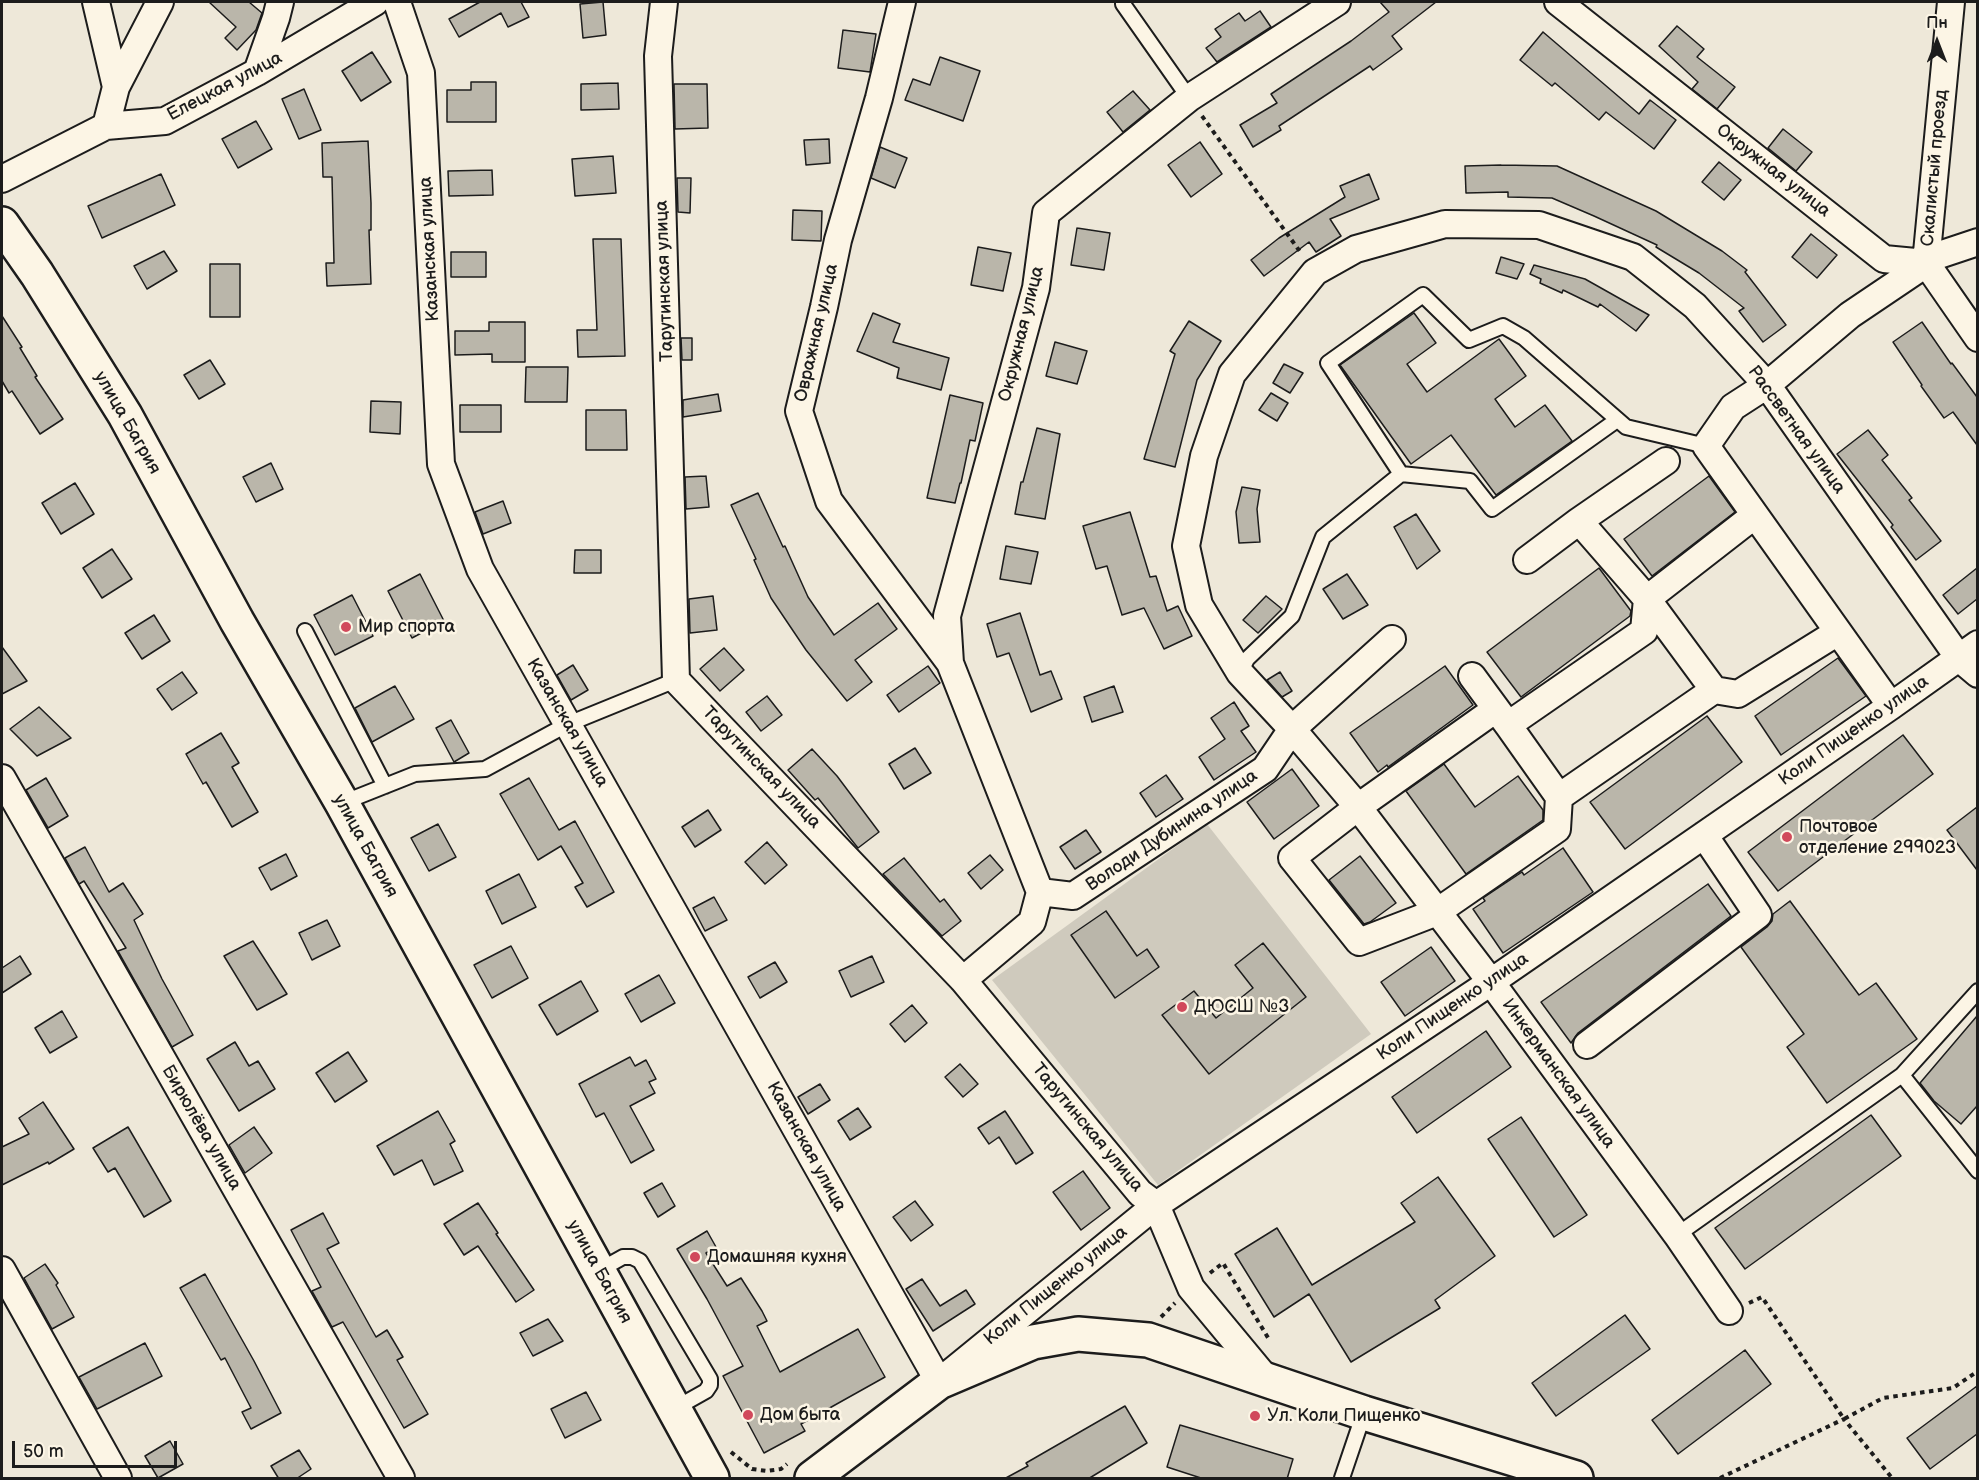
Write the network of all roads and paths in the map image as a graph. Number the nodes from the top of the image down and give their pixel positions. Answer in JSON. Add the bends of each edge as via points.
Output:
{"nodes":[{"id":1,"x":96,"y":2,"type":"edge"},
{"id":2,"x":160,"y":2,"type":"edge"},
{"id":3,"x":280,"y":2,"type":"edge"},
{"id":4,"x":375,"y":2,"type":"edge"},
{"id":5,"x":397,"y":2,"type":"edge"},
{"id":6,"x":664,"y":2,"type":"edge"},
{"id":7,"x":902,"y":2,"type":"edge"},
{"id":8,"x":1337,"y":2,"type":"edge"},
{"id":9,"x":1558,"y":2,"type":"edge"},
{"id":10,"x":1951,"y":2,"type":"edge"},
{"id":11,"x":1123,"y":4,"type":"dead end"},
{"id":12,"x":257,"y":72,"type":"junction"},
{"id":13,"x":116,"y":87,"type":"junction"},
{"id":14,"x":1189,"y":98,"type":"junction"},
{"id":15,"x":106,"y":126,"type":"junction"},
{"id":16,"x":2,"y":179,"type":"edge"},
{"id":17,"x":2,"y":224,"type":"edge"},
{"id":18,"x":1977,"y":242,"type":"edge"},
{"id":19,"x":1926,"y":263,"type":"junction"},
{"id":20,"x":1314,"y":272,"type":"junction"},
{"id":21,"x":1977,"y":338,"type":"edge"},
{"id":22,"x":1767,"y":385,"type":"junction"},
{"id":23,"x":1617,"y":420,"type":"junction"},
{"id":24,"x":1706,"y":446,"type":"junction"},
{"id":25,"x":1666,"y":461,"type":"dead end"},
{"id":26,"x":1401,"y":474,"type":"junction"},
{"id":27,"x":1755,"y":515,"type":"junction"},
{"id":28,"x":1580,"y":521,"type":"junction"},
{"id":29,"x":1527,"y":560,"type":"dead end"},
{"id":30,"x":1647,"y":599,"type":"junction"},
{"id":31,"x":305,"y":631,"type":"dead end"},
{"id":32,"x":1838,"y":632,"type":"junction"},
{"id":33,"x":1392,"y":639,"type":"dead end"},
{"id":34,"x":1971,"y":658,"type":"edge"},
{"id":35,"x":950,"y":663,"type":"junction"},
{"id":36,"x":1240,"y":673,"type":"junction"},
{"id":37,"x":1472,"y":676,"type":"dead end"},
{"id":38,"x":676,"y":680,"type":"junction"},
{"id":39,"x":1714,"y":690,"type":"junction"},
{"id":40,"x":1891,"y":706,"type":"junction"},
{"id":41,"x":1502,"y":717,"type":"junction"},
{"id":42,"x":568,"y":724,"type":"junction"},
{"id":43,"x":1292,"y":729,"type":"junction"},
{"id":44,"x":2,"y":778,"type":"edge"},
{"id":45,"x":385,"y":786,"type":"junction"},
{"id":46,"x":1559,"y":797,"type":"junction"},
{"id":47,"x":342,"y":803,"type":"junction"},
{"id":48,"x":1358,"y":807,"type":"junction"},
{"id":49,"x":1704,"y":835,"type":"junction"},
{"id":50,"x":1040,"y":892,"type":"junction"},
{"id":51,"x":1437,"y":912,"type":"junction"},
{"id":52,"x":963,"y":980,"type":"junction"},
{"id":53,"x":1491,"y":982,"type":"junction"},
{"id":54,"x":1977,"y":991,"type":"edge"},
{"id":55,"x":1587,"y":1045,"type":"dead end"},
{"id":56,"x":1902,"y":1075,"type":"junction"},
{"id":57,"x":1977,"y":1171,"type":"edge"},
{"id":58,"x":1156,"y":1205,"type":"junction"},
{"id":59,"x":1677,"y":1235,"type":"junction"},
{"id":60,"x":2,"y":1270,"type":"edge"},
{"id":61,"x":598,"y":1271,"type":"junction"},
{"id":62,"x":1729,"y":1311,"type":"joint"},
{"id":63,"x":1977,"y":1371,"type":"edge"},
{"id":64,"x":939,"y":1382,"type":"junction"},
{"id":65,"x":1269,"y":1382,"type":"junction"},
{"id":66,"x":674,"y":1409,"type":"junction"},
{"id":67,"x":1364,"y":1413,"type":"junction"},
{"id":68,"x":1844,"y":1419,"type":"junction"},
{"id":69,"x":118,"y":1479,"type":"edge"},
{"id":70,"x":401,"y":1479,"type":"edge"},
{"id":71,"x":712,"y":1479,"type":"edge"},
{"id":72,"x":812,"y":1479,"type":"edge"},
{"id":73,"x":1342,"y":1479,"type":"edge"},
{"id":74,"x":1576,"y":1479,"type":"edge"},
{"id":75,"x":1720,"y":1479,"type":"edge"},
{"id":76,"x":1892,"y":1479,"type":"edge"}],
"edges":[{"from":1,"to":13,"type":"street"},
{"from":2,"to":13,"type":"street"},
{"from":3,"to":12,"type":"street"},
{"from":4,"to":12,"type":"street","name":"Елецкая улица"},
{"from":5,"to":42,"type":"street","name":"Казанская улица","via":[[421,73],[441,464],[480,569]]},
{"from":6,"to":38,"type":"street","name":"Тарутинская улица","via":[[658,56]]},
{"from":7,"to":35,"type":"street","name":"Овражная улица","via":[[838,240],[799,411],[829,501]]},
{"from":8,"to":14,"type":"street","name":"Окружная улица"},
{"from":9,"to":19,"type":"street","name":"Окружная улица","via":[[1884,259]]},
{"from":10,"to":19,"type":"street","name":"Скалистый проезд"},
{"from":11,"to":14,"type":"lane"},
{"from":12,"to":15,"type":"street","name":"Елецкая улица","via":[[165,121]]},
{"from":13,"to":15,"type":"street"},
{"from":14,"to":20,"type":"path"},
{"from":14,"to":35,"type":"street","name":"Окружная улица","via":[[1046,213],[1036,288],[947,616]]},
{"from":15,"to":16,"type":"street","name":"Елецкая улица"},
{"from":17,"to":47,"type":"main road","name":"улица Багрия","via":[[125,415]]},
{"from":18,"to":19,"type":"street"},
{"from":19,"to":21,"type":"street"},
{"from":19,"to":22,"type":"street","via":[[1850,315]]},
{"from":20,"to":22,"type":"street","name":"Рассветная улица","via":[[1356,249],[1445,224],[1539,225],[1633,257],[1695,306]]},
{"from":20,"to":36,"type":"street","name":"Рассветная улица","via":[[1232,374],[1204,456],[1186,546],[1199,605]]},
{"from":22,"to":24,"type":"street","via":[[1732,407]]},
{"from":22,"to":34,"type":"street","name":"Рассветная улица"},
{"from":23,"to":24,"type":"lane","via":[[1626,427]]},
{"from":23,"to":26,"type":"lane","via":[[1492,509],[1470,481]]},
{"from":23,"to":26,"type":"lane","via":[[1524,338],[1503,326],[1469,340],[1423,295],[1328,363]]},
{"from":24,"to":27,"type":"street"},
{"from":25,"to":28,"type":"street"},
{"from":26,"to":36,"type":"lane","via":[[1323,537],[1292,616],[1247,659]]},
{"from":27,"to":30,"type":"street"},
{"from":27,"to":32,"type":"street"},
{"from":28,"to":29,"type":"street"},
{"from":28,"to":30,"type":"street"},
{"from":30,"to":39,"type":"street"},
{"from":30,"to":41,"type":"street","via":[[1644,631]]},
{"from":31,"to":45,"type":"lane"},
{"from":32,"to":39,"type":"street","via":[[1737,694]]},
{"from":32,"to":40,"type":"street"},
{"from":33,"to":43,"type":"street","name":"Володи Дубинина улица"},
{"from":34,"to":40,"type":"street","name":"Коли Пищенко улица"},
{"from":35,"to":50,"type":"street"},
{"from":36,"to":43,"type":"street","name":"Рассветная улица"},
{"from":37,"to":41,"type":"street"},
{"from":38,"to":42,"type":"lane"},
{"from":38,"to":52,"type":"street","name":"Тарутинская улица"},
{"from":39,"to":46,"type":"street"},
{"from":40,"to":49,"type":"street","name":"Коли Пищенко улица"},
{"from":41,"to":46,"type":"street"},
{"from":41,"to":48,"type":"street"},
{"from":42,"to":45,"type":"lane","via":[[485,769],[415,774]]},
{"from":42,"to":64,"type":"street","name":"Казанская улица"},
{"from":43,"to":48,"type":"street","name":"Инкерманская улица"},
{"from":43,"to":50,"type":"street","name":"Володи Дубинина улица","via":[[1265,769],[1074,896]]},
{"from":44,"to":70,"type":"street","name":"Бирюлёва улица"},
{"from":45,"to":47,"type":"lane"},
{"from":46,"to":51,"type":"street","via":[[1557,829]]},
{"from":47,"to":61,"type":"main road","name":"улица Багрия"},
{"from":48,"to":51,"type":"street","name":"Инкерманская улица"},
{"from":48,"to":51,"type":"street","via":[[1292,858],[1359,942]]},
{"from":49,"to":53,"type":"street","name":"Коли Пищенко улица"},
{"from":49,"to":55,"type":"street","via":[[1758,915]]},
{"from":50,"to":52,"type":"street","via":[[1032,922]]},
{"from":51,"to":53,"type":"street","name":"Инкерманская улица"},
{"from":52,"to":58,"type":"street","name":"Тарутинская улица","via":[[1140,1193]]},
{"from":53,"to":58,"type":"street","name":"Коли Пищенко улица"},
{"from":53,"to":59,"type":"street","name":"Инкерманская улица"},
{"from":54,"to":56,"type":"lane"},
{"from":56,"to":57,"type":"lane"},
{"from":56,"to":59,"type":"lane"},
{"from":58,"to":64,"type":"street","name":"Коли Пищенко улица"},
{"from":58,"to":65,"type":"street","name":"Тарутинская улица","via":[[1191,1288]]},
{"from":59,"to":62,"type":"street","name":"Инкерманская улица"},
{"from":60,"to":69,"type":"street"},
{"from":61,"to":66,"type":"main road","name":"улица Багрия"},
{"from":61,"to":66,"type":"lane","via":[[623,1257],[640,1261],[710,1379],[706,1391]]},
{"from":62,"to":68,"type":"path","via":[[1762,1297]]},
{"from":63,"to":68,"type":"path","via":[[1953,1388],[1883,1398]]},
{"from":64,"to":65,"type":"main road","via":[[1033,1342],[1078,1334],[1148,1340]]},
{"from":64,"to":72,"type":"main road"},
{"from":65,"to":67,"type":"main road"},
{"from":66,"to":71,"type":"main road","name":"улица Багрия"},
{"from":67,"to":73,"type":"lane"},
{"from":67,"to":74,"type":"main road"},
{"from":68,"to":75,"type":"path"},
{"from":68,"to":76,"type":"path"}]}
